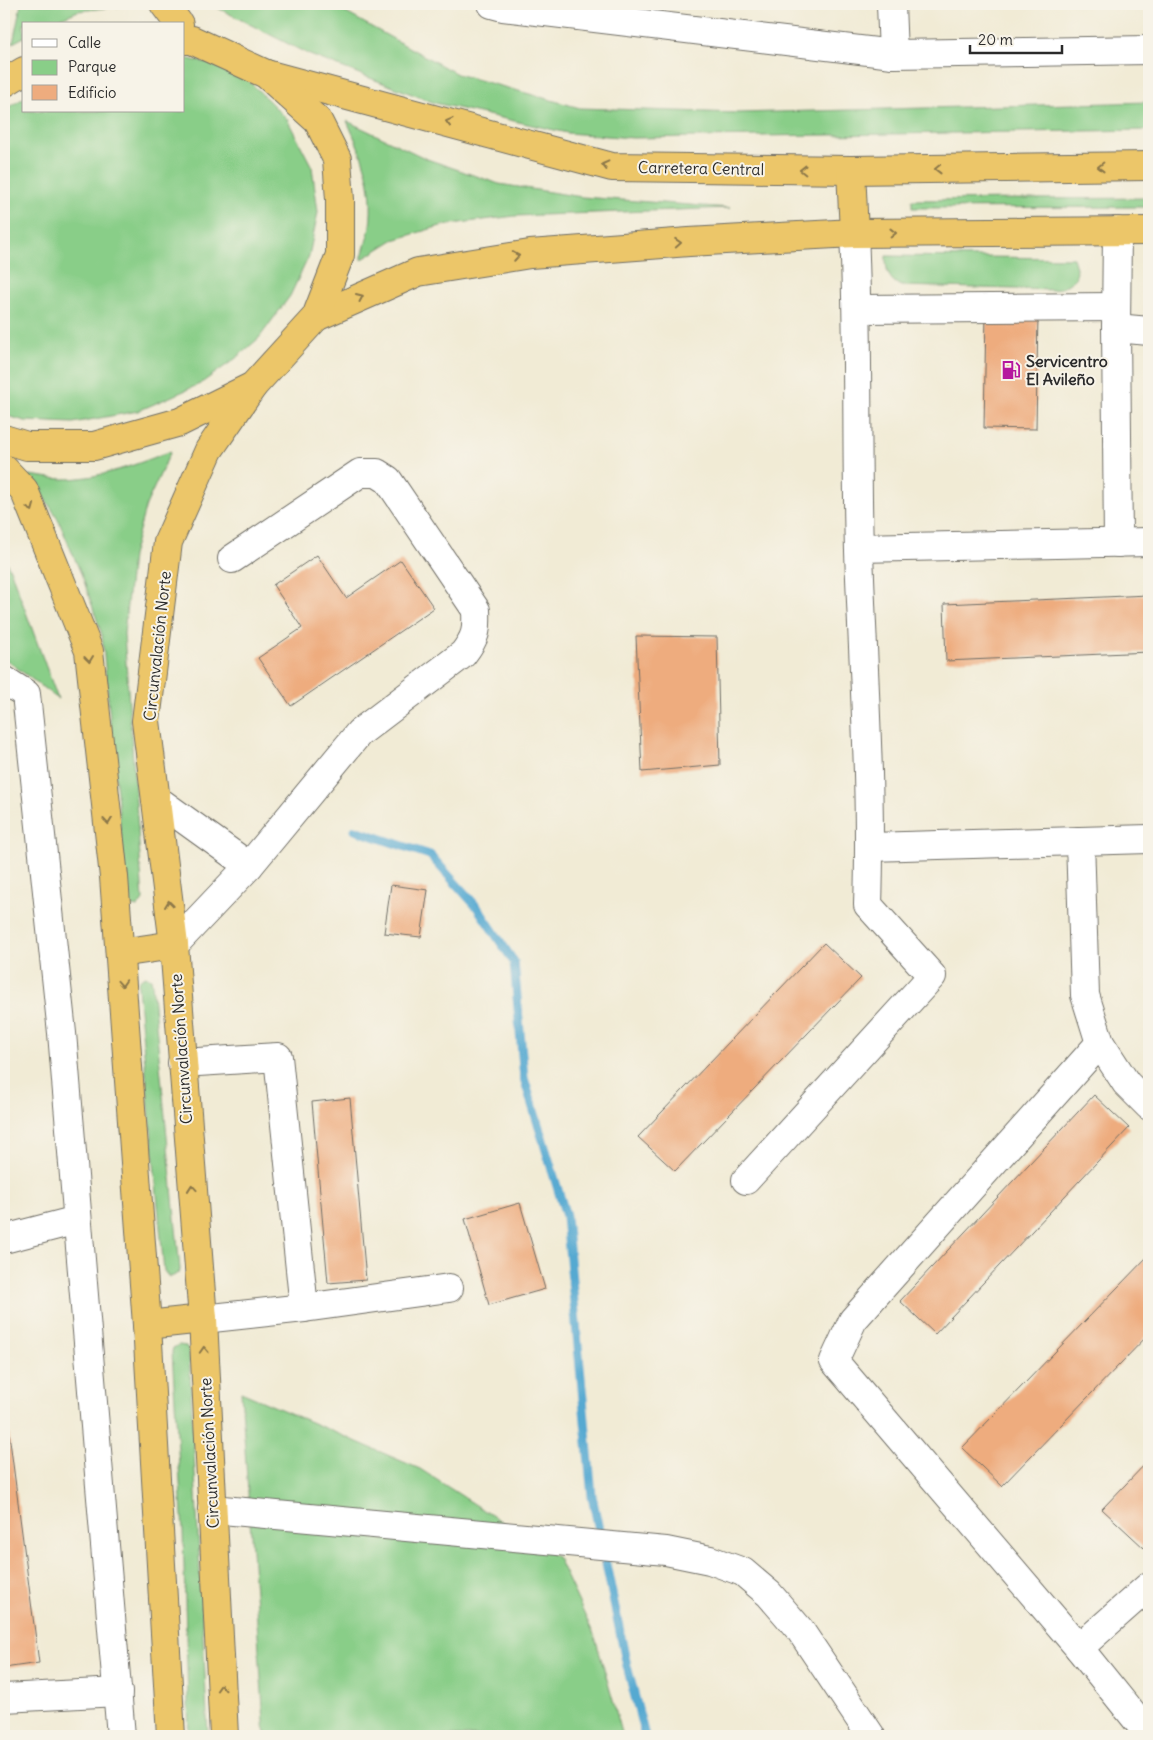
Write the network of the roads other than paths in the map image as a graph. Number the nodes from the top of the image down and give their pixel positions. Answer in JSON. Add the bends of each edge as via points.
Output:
{"nodes":[{"id":1,"x":164,"y":4,"type":"edge"},
{"id":2,"x":492,"y":4,"type":"edge"},
{"id":3,"x":891,"y":4,"type":"edge"},
{"id":4,"x":547,"y":8,"type":"edge"},
{"id":5,"x":177,"y":22,"type":"edge"},
{"id":6,"x":185,"y":33,"type":"edge"},
{"id":7,"x":1149,"y":50,"type":"edge"},
{"id":8,"x":892,"y":54,"type":"junction"},
{"id":9,"x":22,"y":72,"type":"edge"},
{"id":10,"x":266,"y":74,"type":"junction"},
{"id":11,"x":4,"y":83,"type":"edge"},
{"id":12,"x":1149,"y":166,"type":"edge"},
{"id":13,"x":851,"y":170,"type":"junction"},
{"id":14,"x":1117,"y":230,"type":"junction"},
{"id":15,"x":1149,"y":230,"type":"edge"},
{"id":16,"x":854,"y":234,"type":"junction"},
{"id":17,"x":858,"y":309,"type":"junction"},
{"id":18,"x":316,"y":317,"type":"junction"},
{"id":19,"x":1116,"y":318,"type":"junction"},
{"id":20,"x":1149,"y":331,"type":"edge"},
{"id":21,"x":254,"y":386,"type":"junction"},
{"id":22,"x":4,"y":440,"type":"edge"},
{"id":23,"x":4,"y":469,"type":"edge"},
{"id":24,"x":1149,"y":542,"type":"edge"},
{"id":25,"x":1118,"y":543,"type":"junction"},
{"id":26,"x":859,"y":548,"type":"junction"},
{"id":27,"x":232,"y":559,"type":"dead end"},
{"id":28,"x":4,"y":680,"type":"edge"},
{"id":29,"x":156,"y":799,"type":"junction"},
{"id":30,"x":1149,"y":839,"type":"edge"},
{"id":31,"x":1080,"y":841,"type":"junction"},
{"id":32,"x":870,"y":847,"type":"junction"},
{"id":33,"x":249,"y":866,"type":"junction"},
{"id":34,"x":174,"y":945,"type":"junction"},
{"id":35,"x":120,"y":953,"type":"junction"},
{"id":36,"x":1100,"y":1042,"type":"junction"},
{"id":37,"x":182,"y":1063,"type":"junction"},
{"id":38,"x":1149,"y":1106,"type":"edge"},
{"id":39,"x":746,"y":1180,"type":"dead end"},
{"id":40,"x":77,"y":1220,"type":"junction"},
{"id":41,"x":4,"y":1239,"type":"edge"},
{"id":42,"x":449,"y":1288,"type":"dead end"},
{"id":43,"x":304,"y":1308,"type":"junction"},
{"id":44,"x":203,"y":1319,"type":"junction"},
{"id":45,"x":147,"y":1325,"type":"junction"},
{"id":46,"x":212,"y":1509,"type":"junction"},
{"id":47,"x":1149,"y":1586,"type":"edge"},
{"id":48,"x":1079,"y":1648,"type":"junction"},
{"id":49,"x":118,"y":1692,"type":"junction"},
{"id":50,"x":4,"y":1698,"type":"edge"},
{"id":51,"x":1149,"y":1735,"type":"edge"},
{"id":52,"x":121,"y":1736,"type":"edge"},
{"id":53,"x":171,"y":1736,"type":"edge"},
{"id":54,"x":224,"y":1736,"type":"edge"},
{"id":55,"x":871,"y":1736,"type":"edge"}],
"edges":[{"from":1,"to":5,"type":"highway"},
{"from":2,"to":4,"type":"street"},
{"from":3,"to":8,"type":"street"},
{"from":4,"to":8,"type":"street"},
{"from":6,"to":10,"type":"highway","name":"Carretera Central"},
{"from":7,"to":8,"type":"street"},
{"from":9,"to":11,"type":"highway"},
{"from":13,"to":10,"type":"highway","name":"Carretera Central","one_way":true,"via":[[612,166]]},
{"from":10,"to":18,"type":"highway","name":"Carretera Central","via":[[318,121],[337,159],[340,255]]},
{"from":12,"to":13,"type":"highway","name":"Carretera Central","one_way":true},
{"from":13,"to":16,"type":"highway"},
{"from":14,"to":15,"type":"highway","name":"Carretera Central"},
{"from":16,"to":14,"type":"highway","name":"Carretera Central","one_way":true},
{"from":14,"to":19,"type":"street"},
{"from":16,"to":17,"type":"street"},
{"from":18,"to":16,"type":"highway","name":"Carretera Central","one_way":true,"via":[[418,272],[530,254]]},
{"from":17,"to":19,"type":"street"},
{"from":17,"to":26,"type":"street"},
{"from":18,"to":21,"type":"highway","name":"Carretera Central"},
{"from":19,"to":20,"type":"street"},
{"from":19,"to":25,"type":"street"},
{"from":21,"to":22,"type":"highway","name":"Carretera Central","via":[[180,422],[94,446],[27,446]]},
{"from":21,"to":29,"type":"highway","name":"Circunvalación Norte","via":[[208,450],[168,542],[146,721]]},
{"from":23,"to":35,"type":"highway","one_way":true,"via":[[24,490],[89,652]]},
{"from":24,"to":25,"type":"street"},
{"from":25,"to":26,"type":"street"},
{"from":26,"to":32,"type":"street"},
{"from":27,"to":33,"type":"street","via":[[360,472],[377,473],[388,480],[476,610],[477,629],[463,654],[359,733]]},
{"from":28,"to":40,"type":"street","via":[[26,694],[62,1032]]},
{"from":29,"to":33,"type":"street"},
{"from":34,"to":29,"type":"highway","name":"Circunvalación Norte","one_way":true},
{"from":30,"to":31,"type":"street"},
{"from":31,"to":32,"type":"street"},
{"from":31,"to":36,"type":"street","via":[[1085,995]]},
{"from":32,"to":39,"type":"street","via":[[868,905],[932,976]]},
{"from":33,"to":34,"type":"street"},
{"from":34,"to":35,"type":"highway"},
{"from":34,"to":37,"type":"highway","name":"Circunvalación Norte"},
{"from":35,"to":45,"type":"highway","one_way":true},
{"from":36,"to":38,"type":"street","via":[[1126,1082]]},
{"from":36,"to":48,"type":"street","via":[[853,1320],[834,1361]]},
{"from":37,"to":43,"type":"street","via":[[278,1057]]},
{"from":44,"to":37,"type":"highway","name":"Circunvalación Norte","one_way":true},
{"from":40,"to":41,"type":"street"},
{"from":40,"to":49,"type":"street"},
{"from":42,"to":43,"type":"street"},
{"from":43,"to":44,"type":"street"},
{"from":44,"to":45,"type":"highway"},
{"from":46,"to":44,"type":"highway","name":"Circunvalación Norte","one_way":true},
{"from":45,"to":53,"type":"highway"},
{"from":54,"to":46,"type":"highway","name":"Circunvalación Norte","one_way":true},
{"from":46,"to":55,"type":"street","via":[[666,1551],[743,1572],[769,1594],[800,1630]]},
{"from":47,"to":48,"type":"street"},
{"from":48,"to":51,"type":"street"},
{"from":49,"to":50,"type":"street"},
{"from":49,"to":52,"type":"street"}]}
